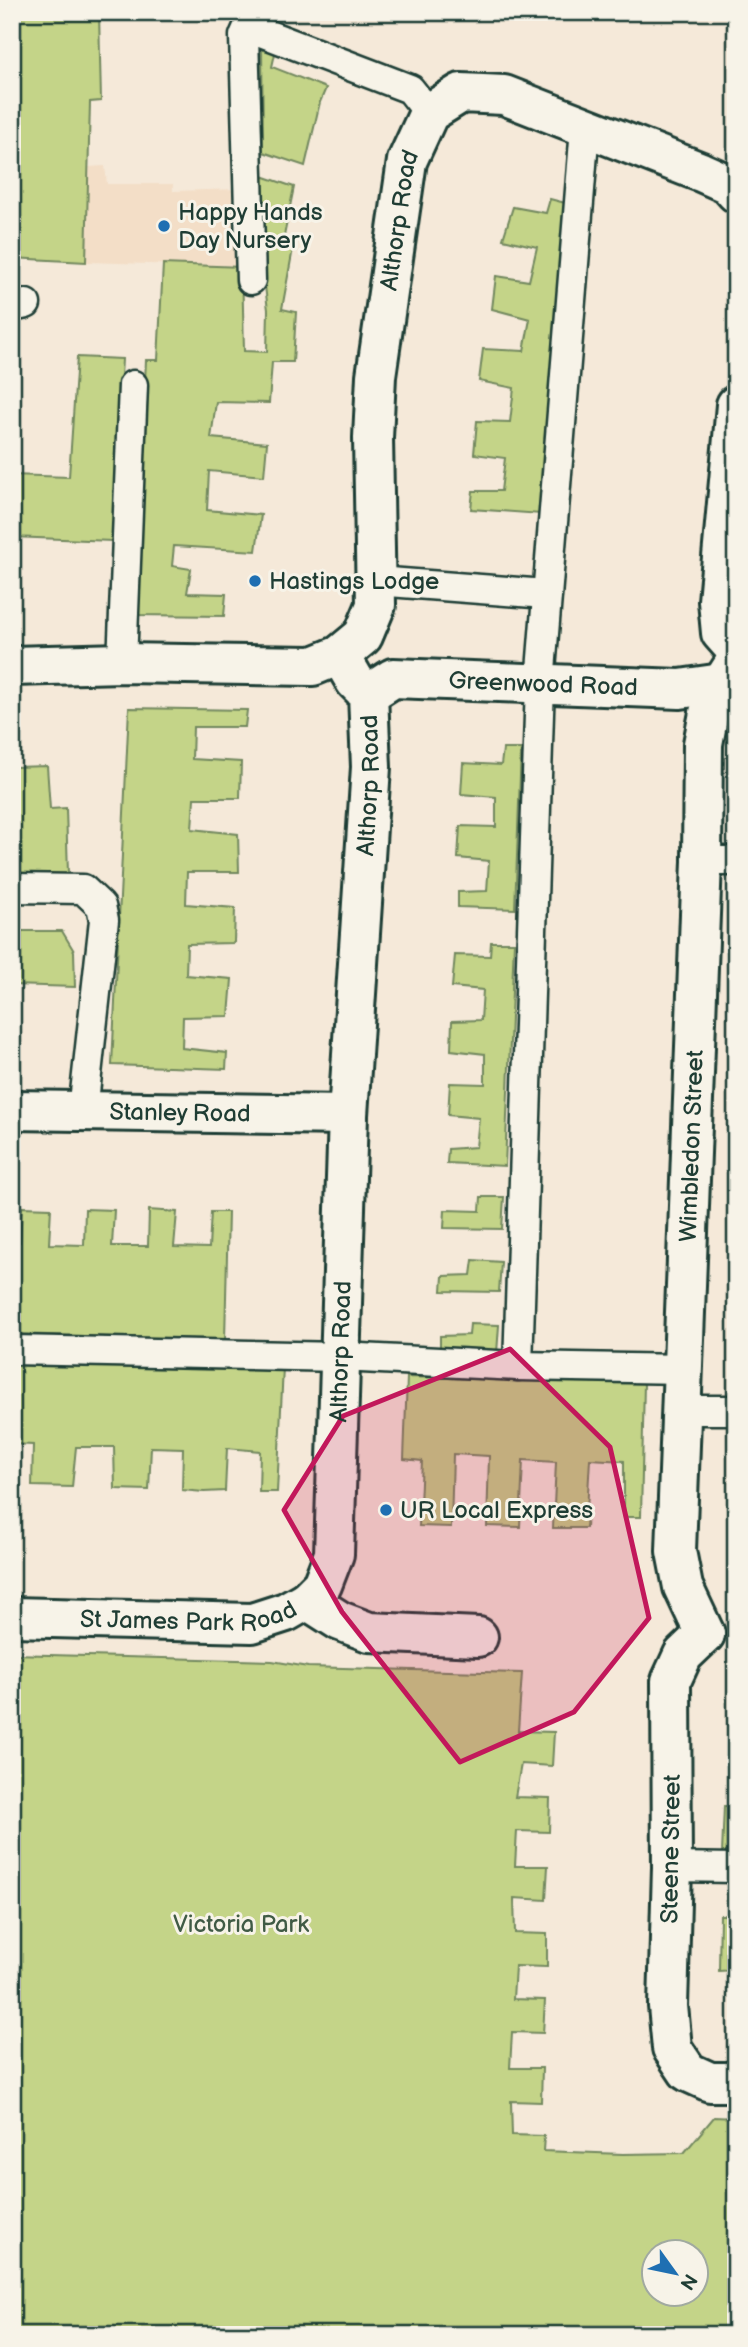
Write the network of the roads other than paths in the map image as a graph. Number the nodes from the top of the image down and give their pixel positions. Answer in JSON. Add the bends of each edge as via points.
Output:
{"nodes":[{"id":1,"x":429,"y":113,"type":"junction"},
{"id":2,"x":585,"y":128,"type":"junction"},
{"id":3,"x":736,"y":193,"type":"edge"},
{"id":4,"x":251,"y":280,"type":"dead end"},
{"id":5,"x":133,"y":385,"type":"dead end"},
{"id":6,"x":736,"y":405,"type":"edge"},
{"id":7,"x":376,"y":581,"type":"junction"},
{"id":8,"x":546,"y":594,"type":"junction"},
{"id":9,"x":340,"y":656,"type":"junction"},
{"id":10,"x":122,"y":663,"type":"junction"},
{"id":11,"x":731,"y":665,"type":"edge"},
{"id":12,"x":12,"y":666,"type":"edge"},
{"id":13,"x":540,"y":683,"type":"junction"},
{"id":14,"x":368,"y":694,"type":"junction"},
{"id":15,"x":719,"y":861,"type":"edge"},
{"id":16,"x":12,"y":888,"type":"edge"},
{"id":17,"x":12,"y":1110,"type":"edge"},
{"id":18,"x":83,"y":1111,"type":"junction"},
{"id":19,"x":348,"y":1115,"type":"junction"},
{"id":20,"x":12,"y":1350,"type":"edge"},
{"id":21,"x":341,"y":1357,"type":"junction"},
{"id":22,"x":518,"y":1366,"type":"junction"},
{"id":23,"x":684,"y":1369,"type":"junction"},
{"id":24,"x":681,"y":1409,"type":"junction"},
{"id":25,"x":736,"y":1410,"type":"edge"},
{"id":26,"x":307,"y":1600,"type":"junction"},
{"id":27,"x":12,"y":1617,"type":"edge"},
{"id":28,"x":720,"y":1634,"type":"edge"},
{"id":29,"x":478,"y":1637,"type":"dead end"},
{"id":30,"x":672,"y":1867,"type":"junction"},
{"id":31,"x":736,"y":1868,"type":"edge"},
{"id":32,"x":736,"y":2082,"type":"edge"}],
"edges":[{"from":1,"to":2,"type":"street","via":[[461,93],[504,95]]},
{"from":1,"to":4,"type":"lane","via":[[410,89],[248,27],[244,36]]},
{"from":1,"to":7,"type":"street","name":"Althorp Road","via":[[407,161],[376,376]]},
{"from":2,"to":3,"type":"street","via":[[701,172],[728,184]]},
{"from":2,"to":8,"type":"lane"},
{"from":5,"to":10,"type":"lane"},
{"from":6,"to":11,"type":"street","via":[[718,601]]},
{"from":7,"to":8,"type":"lane"},
{"from":7,"to":9,"type":"street","name":"Althorp Road","via":[[376,605],[363,636]]},
{"from":8,"to":13,"type":"lane"},
{"from":9,"to":10,"type":"street","via":[[313,666]]},
{"from":9,"to":14,"type":"street","name":"Althorp Road"},
{"from":10,"to":12,"type":"street"},
{"from":11,"to":13,"type":"street","name":"Greenwood Road","via":[[680,688]]},
{"from":11,"to":15,"type":"street","name":"Wimbledon Street","via":[[709,713],[703,744]]},
{"from":13,"to":14,"type":"street","name":"Greenwood Road","via":[[393,678]]},
{"from":13,"to":22,"type":"lane"},
{"from":14,"to":19,"type":"street","name":"Althorp Road","via":[[371,767]]},
{"from":15,"to":23,"type":"street","name":"Wimbledon Street"},
{"from":16,"to":18,"type":"lane","via":[[83,889],[101,906],[104,920]]},
{"from":17,"to":18,"type":"street","name":"Stanley Road"},
{"from":18,"to":19,"type":"street","name":"Stanley Road"},
{"from":19,"to":21,"type":"street","name":"Althorp Road"},
{"from":20,"to":21,"type":"lane"},
{"from":21,"to":22,"type":"lane"},
{"from":21,"to":26,"type":"street","name":"Althorp Road","via":[[334,1554],[323,1585]]},
{"from":22,"to":23,"type":"lane"},
{"from":23,"to":24,"type":"street","name":"Wimbledon Street"},
{"from":24,"to":25,"type":"lane"},
{"from":24,"to":28,"type":"street","name":"Wimbledon Street","via":[[676,1550],[683,1587]]},
{"from":26,"to":27,"type":"street","name":"St James Park Road","via":[[252,1623]]},
{"from":26,"to":29,"type":"street","name":"St James Park Road","via":[[340,1621],[369,1632]]},
{"from":28,"to":30,"type":"street","name":"Steene Street","via":[[683,1655],[671,1681]]},
{"from":30,"to":31,"type":"lane"},
{"from":30,"to":32,"type":"street","name":"Steene Street","via":[[667,2006],[672,2048],[688,2072],[710,2082]]}]}
